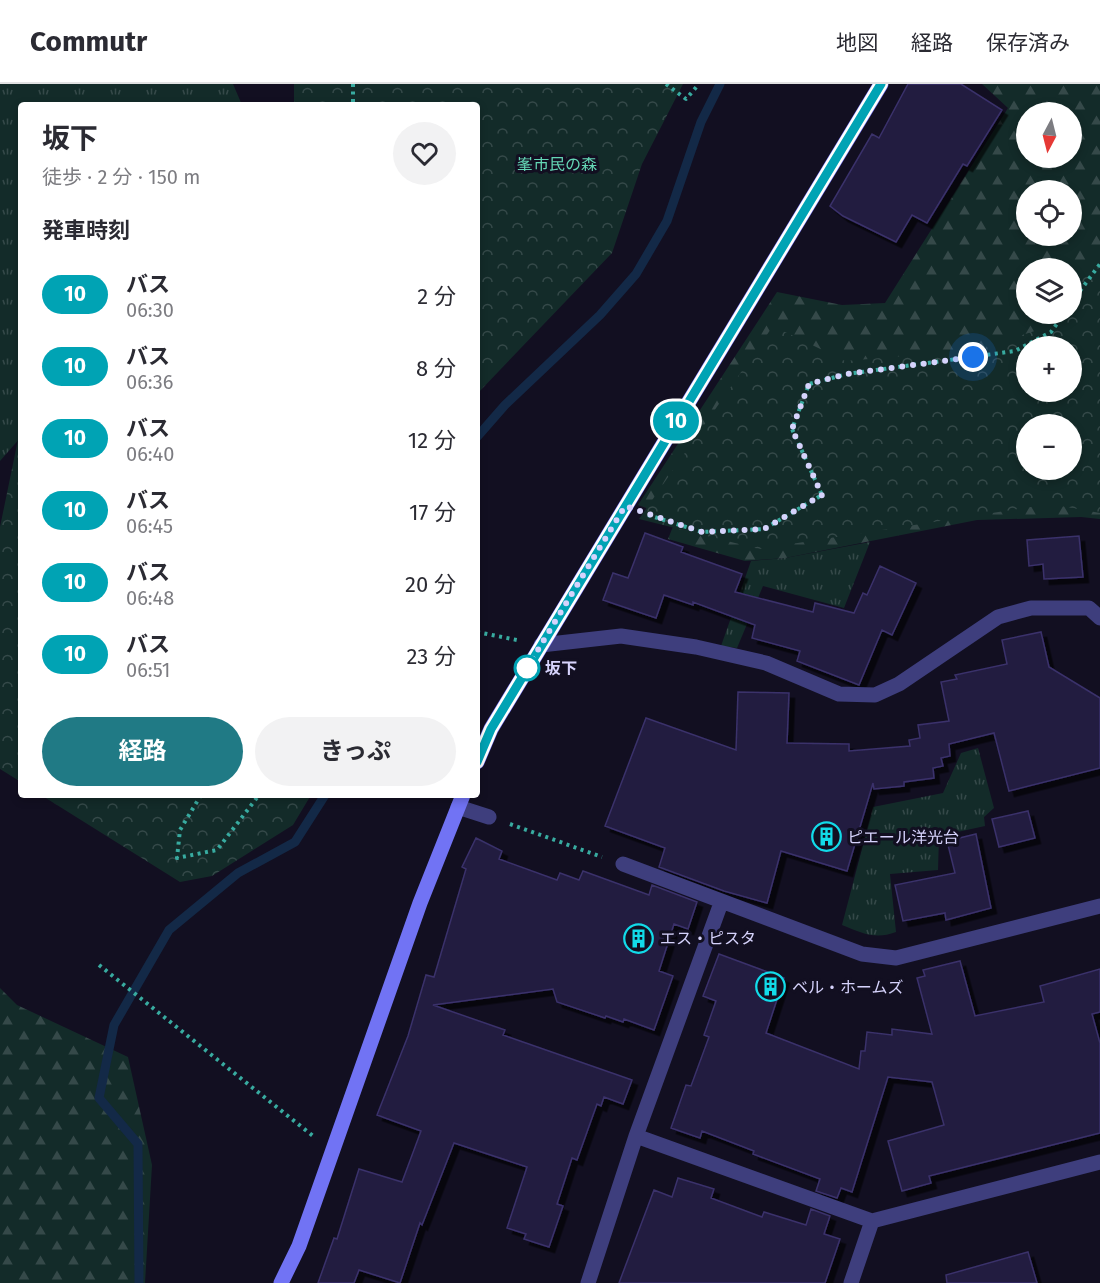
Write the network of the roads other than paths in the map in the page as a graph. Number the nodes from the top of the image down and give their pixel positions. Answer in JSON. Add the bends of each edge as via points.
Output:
{"nodes":[{"id":1,"x":881,"y":84,"type":"edge"},
{"id":2,"x":1100,"y":618,"type":"edge"},
{"id":3,"x":541,"y":645,"type":"junction"},
{"id":4,"x":480,"y":755,"type":"edge"},
{"id":5,"x":460,"y":801,"type":"edge"},
{"id":6,"x":489,"y":817,"type":"road end"},
{"id":7,"x":623,"y":864,"type":"road end"},
{"id":8,"x":721,"y":903,"type":"junction"},
{"id":9,"x":1100,"y":906,"type":"edge"},
{"id":10,"x":636,"y":1136,"type":"junction"},
{"id":11,"x":1100,"y":1162,"type":"edge"},
{"id":12,"x":872,"y":1221,"type":"junction"},
{"id":13,"x":281,"y":1283,"type":"edge"},
{"id":14,"x":588,"y":1283,"type":"edge"},
{"id":15,"x":851,"y":1283,"type":"edge"}],
"edges":[{"from":1,"to":3,"type":"street"},
{"from":2,"to":3,"type":"street","via":[[1089,608],[1031,608],[998,617],[899,684],[875,695],[839,694],[766,663],[685,645],[621,636]]},
{"from":3,"to":4,"type":"street"},
{"from":5,"to":6,"type":"street"},
{"from":5,"to":13,"type":"street","via":[[299,1246]]},
{"from":7,"to":8,"type":"street"},
{"from":8,"to":9,"type":"street","via":[[862,954],[896,958]]},
{"from":8,"to":10,"type":"street"},
{"from":10,"to":12,"type":"street"},
{"from":10,"to":14,"type":"street"},
{"from":11,"to":12,"type":"street"},
{"from":12,"to":15,"type":"street"}]}
